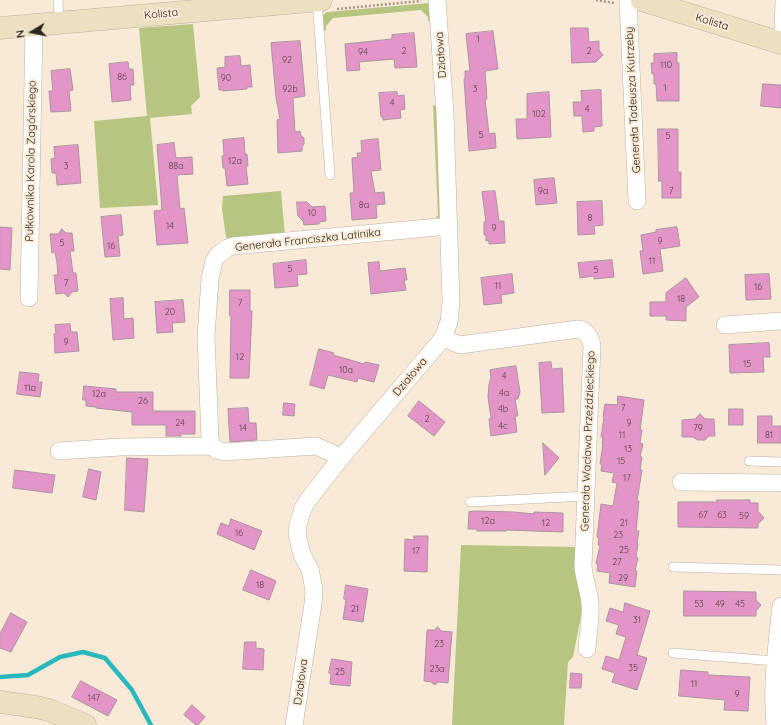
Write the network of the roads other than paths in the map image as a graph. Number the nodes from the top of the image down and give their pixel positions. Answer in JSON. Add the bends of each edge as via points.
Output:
{"nodes":[{"id":1,"x":58,"y":0,"type":"edge"},
{"id":2,"x":317,"y":0,"type":"edge"},
{"id":3,"x":321,"y":0,"type":"edge"},
{"id":4,"x":437,"y":0,"type":"edge"},
{"id":5,"x":628,"y":0,"type":"edge"},
{"id":6,"x":642,"y":0,"type":"edge"},
{"id":7,"x":780,"y":0,"type":"edge"},
{"id":8,"x":205,"y":5,"type":"edge"},
{"id":9,"x":678,"y":6,"type":"edge"},
{"id":10,"x":59,"y":22,"type":"junction"},
{"id":11,"x":34,"y":25,"type":"junction"},
{"id":12,"x":0,"y":28,"type":"edge"},
{"id":13,"x":778,"y":42,"type":"edge"},
{"id":14,"x":330,"y":175,"type":"dead end"},
{"id":15,"x":637,"y":201,"type":"dead end"},
{"id":16,"x":449,"y":226,"type":"junction"},
{"id":17,"x":29,"y":298,"type":"dead end"},
{"id":18,"x":781,"y":321,"type":"edge"},
{"id":19,"x":726,"y":325,"type":"dead end"},
{"id":20,"x":443,"y":338,"type":"junction"},
{"id":21,"x":212,"y":446,"type":"junction"},
{"id":22,"x":59,"y":451,"type":"dead end"},
{"id":23,"x":340,"y":459,"type":"junction"},
{"id":24,"x":750,"y":461,"type":"dead end"},
{"id":25,"x":781,"y":462,"type":"edge"},
{"id":26,"x":681,"y":482,"type":"dead end"},
{"id":27,"x":781,"y":483,"type":"edge"},
{"id":28,"x":586,"y":496,"type":"junction"},
{"id":29,"x":470,"y":502,"type":"dead end"},
{"id":30,"x":673,"y":567,"type":"dead end"},
{"id":31,"x":781,"y":570,"type":"edge"},
{"id":32,"x":781,"y":606,"type":"edge"},
{"id":33,"x":587,"y":649,"type":"dead end"},
{"id":34,"x":673,"y":653,"type":"dead end"},
{"id":35,"x":775,"y":661,"type":"junction"},
{"id":36,"x":0,"y":702,"type":"edge"},
{"id":37,"x":58,"y":720,"type":"edge"},
{"id":38,"x":85,"y":725,"type":"edge"},
{"id":39,"x":294,"y":725,"type":"edge"},
{"id":40,"x":775,"y":725,"type":"edge"}],
"edges":[{"from":1,"to":10,"type":"lane"},
{"from":2,"to":3,"type":"street","name":"Kolista"},
{"from":2,"to":8,"type":"street","name":"Kolista"},
{"from":2,"to":14,"type":"lane"},
{"from":4,"to":16,"type":"street","name":"Działowa"},
{"from":5,"to":15,"type":"street","name":"Generała Tadeusza Kutrzeby"},
{"from":6,"to":9,"type":"street","name":"Kolista"},
{"from":7,"to":13,"type":"lane"},
{"from":8,"to":10,"type":"street","name":"Kolista"},
{"from":9,"to":13,"type":"street","name":"Kolista"},
{"from":10,"to":11,"type":"street","name":"Kolista"},
{"from":11,"to":12,"type":"street","name":"Kolista"},
{"from":11,"to":17,"type":"street","name":"Pułkownika Karola Zagórskiego"},
{"from":16,"to":20,"type":"street","name":"Działowa","via":[[452,302]]},
{"from":16,"to":21,"type":"street","name":"Generała Franciszka Latinika","via":[[233,246],[221,252],[214,261],[210,278],[206,336]]},
{"from":18,"to":19,"type":"street"},
{"from":20,"to":23,"type":"street","name":"Działowa"},
{"from":20,"to":28,"type":"street","name":"Generała Wacława Przeździeckiego","via":[[460,346],[578,329],[588,334],[592,346]]},
{"from":21,"to":22,"type":"street","via":[[120,447]]},
{"from":21,"to":23,"type":"street","via":[[225,452],[316,446]]},
{"from":23,"to":39,"type":"street","name":"Działowa","via":[[308,500],[298,525],[299,544],[310,569],[314,591]]},
{"from":24,"to":25,"type":"lane"},
{"from":26,"to":27,"type":"street"},
{"from":28,"to":29,"type":"lane"},
{"from":28,"to":33,"type":"street","name":"Generała Wacława Przeździeckiego","via":[[583,566],[590,604]]},
{"from":30,"to":31,"type":"lane"},
{"from":32,"to":35,"type":"street"},
{"from":34,"to":35,"type":"lane"},
{"from":35,"to":40,"type":"street"},
{"from":36,"to":37,"type":"street","via":[[36,707]]},
{"from":37,"to":38,"type":"street"}]}
